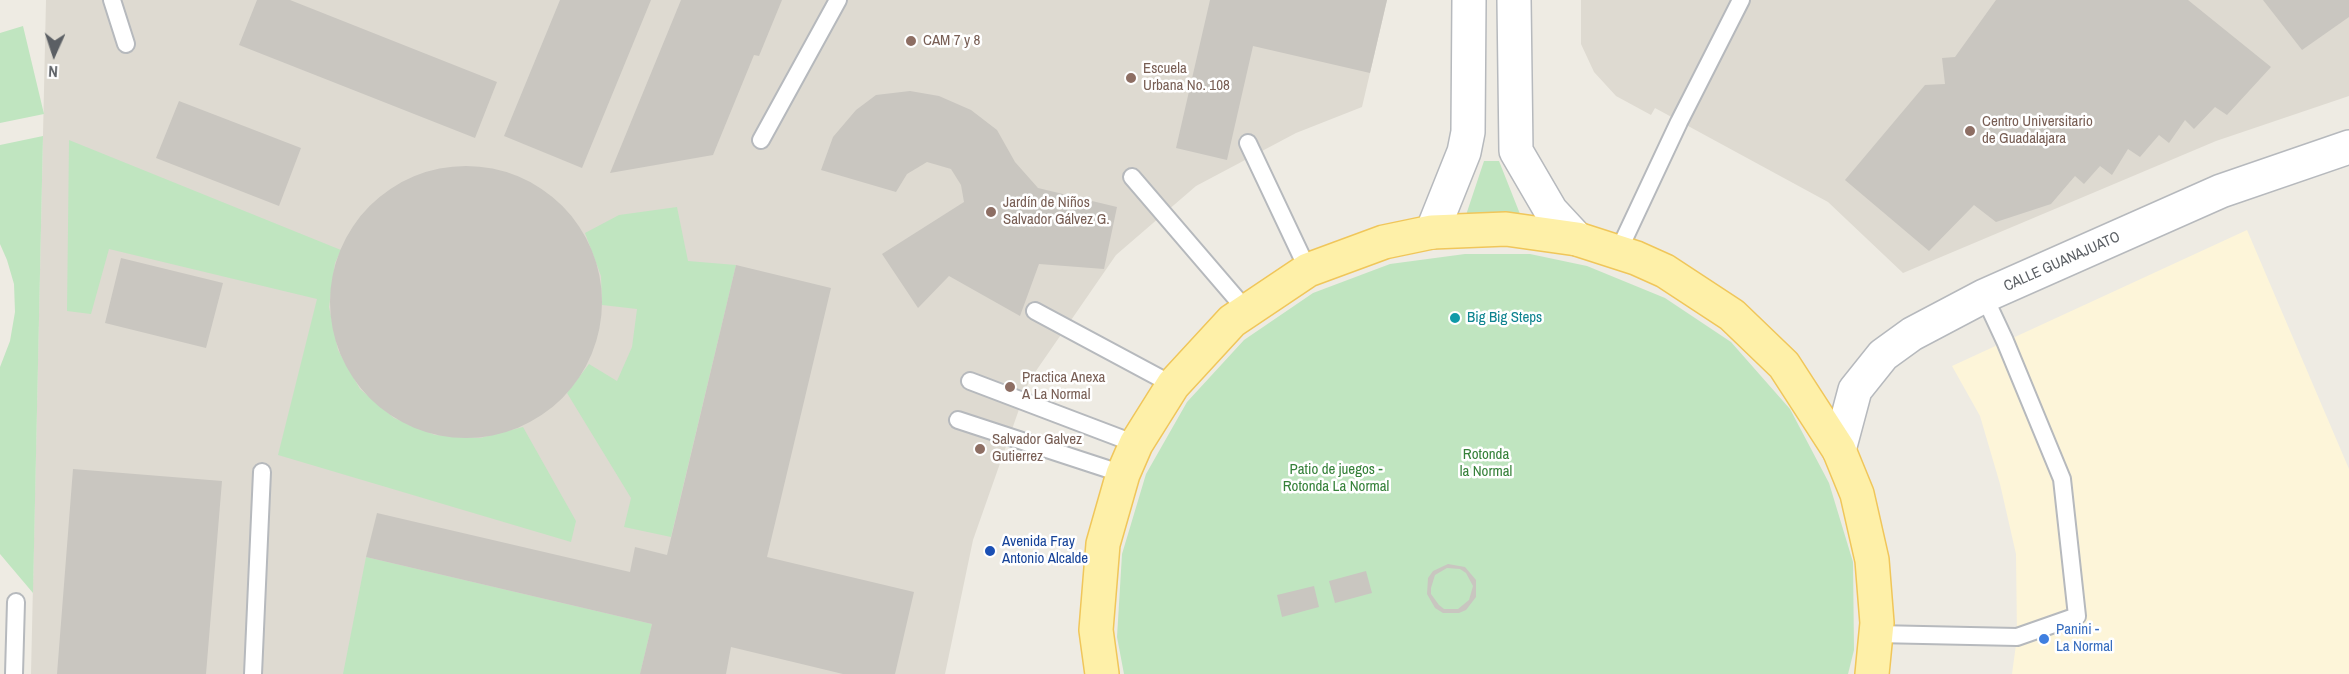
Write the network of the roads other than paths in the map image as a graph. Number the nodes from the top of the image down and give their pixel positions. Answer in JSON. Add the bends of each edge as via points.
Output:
{"nodes":[{"id":1,"x":112,"y":0,"type":"edge"},
{"id":2,"x":838,"y":0,"type":"edge"},
{"id":3,"x":1469,"y":0,"type":"edge"},
{"id":4,"x":1514,"y":0,"type":"edge"},
{"id":5,"x":1741,"y":0,"type":"edge"},
{"id":6,"x":126,"y":44,"type":"dead end"},
{"id":7,"x":761,"y":140,"type":"dead end"},
{"id":8,"x":1248,"y":143,"type":"dead end"},
{"id":9,"x":2349,"y":147,"type":"edge"},
{"id":10,"x":1132,"y":177,"type":"dead end"},
{"id":11,"x":1432,"y":232,"type":"junction"},
{"id":12,"x":1577,"y":239,"type":"junction"},
{"id":13,"x":1618,"y":252,"type":"junction"},
{"id":14,"x":1308,"y":270,"type":"junction"},
{"id":15,"x":1984,"y":296,"type":"junction"},
{"id":16,"x":1035,"y":310,"type":"dead end"},
{"id":17,"x":1247,"y":311,"type":"junction"},
{"id":18,"x":970,"y":381,"type":"dead end"},
{"id":19,"x":1173,"y":385,"type":"junction"},
{"id":20,"x":958,"y":420,"type":"dead end"},
{"id":21,"x":1136,"y":444,"type":"junction"},
{"id":22,"x":1839,"y":450,"type":"junction"},
{"id":23,"x":262,"y":472,"type":"dead end"},
{"id":24,"x":1123,"y":474,"type":"junction"},
{"id":25,"x":16,"y":602,"type":"dead end"},
{"id":26,"x":1876,"y":634,"type":"junction"},
{"id":27,"x":14,"y":674,"type":"edge"},
{"id":28,"x":254,"y":674,"type":"edge"},
{"id":29,"x":1102,"y":674,"type":"edge"},
{"id":30,"x":1872,"y":674,"type":"edge"}],
"edges":[{"from":1,"to":6,"type":"lane"},
{"from":2,"to":7,"type":"lane"},
{"from":3,"to":11,"type":"street","via":[[1468,132],[1464,152]]},
{"from":4,"to":12,"type":"street","via":[[1516,152],[1551,212]]},
{"from":5,"to":13,"type":"lane"},
{"from":8,"to":14,"type":"lane"},
{"from":9,"to":15,"type":"street","name":"CALLE GUANAJUATO","via":[[2220,191]]},
{"from":10,"to":17,"type":"lane"},
{"from":11,"to":12,"type":"main road","via":[[1506,229]]},
{"from":11,"to":14,"type":"main road","via":[[1384,242]]},
{"from":12,"to":13,"type":"main road"},
{"from":13,"to":22,"type":"main road","via":[[1665,271],[1732,315],[1784,365]]},
{"from":14,"to":17,"type":"main road"},
{"from":15,"to":22,"type":"street","name":"CALLE GUANAJUATO","via":[[1912,334],[1883,355],[1855,390]]},
{"from":15,"to":26,"type":"lane","via":[[2062,479],[2077,616],[2017,637]]},
{"from":16,"to":19,"type":"lane"},
{"from":17,"to":19,"type":"main road","via":[[1232,321]]},
{"from":18,"to":21,"type":"lane"},
{"from":19,"to":21,"type":"main road"},
{"from":20,"to":24,"type":"lane"},
{"from":21,"to":24,"type":"main road"},
{"from":22,"to":26,"type":"main road","via":[[1857,494],[1872,560]]},
{"from":23,"to":28,"type":"lane"},
{"from":24,"to":29,"type":"main road","via":[[1103,544],[1096,630]]},
{"from":25,"to":27,"type":"lane"},
{"from":26,"to":30,"type":"main road"}]}
